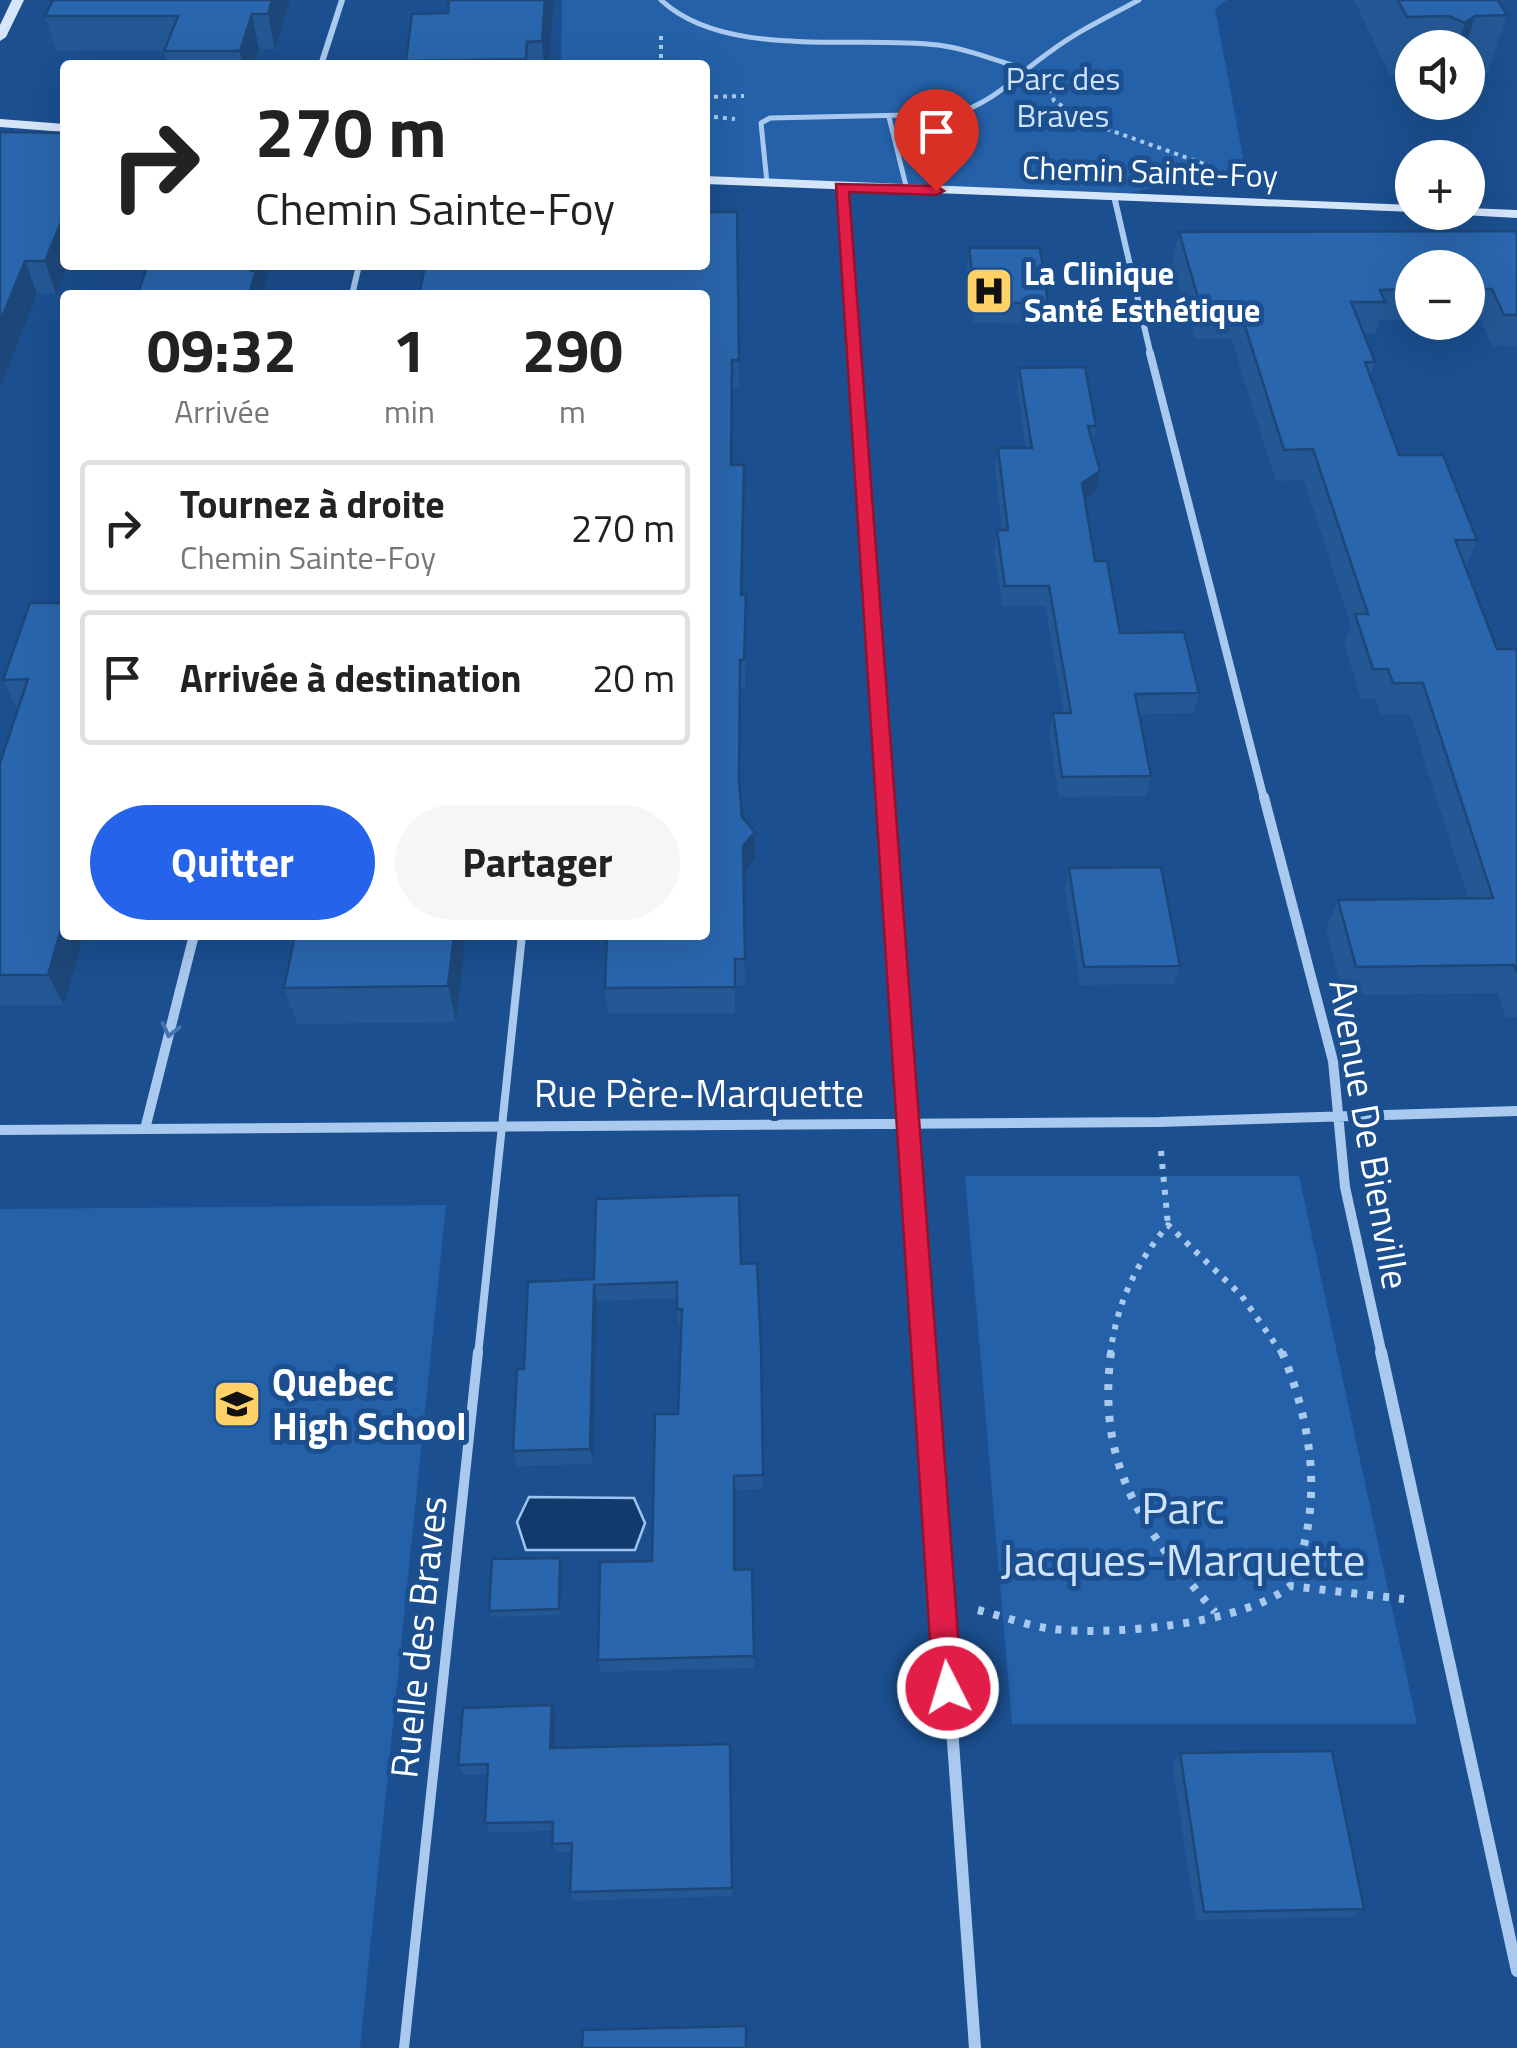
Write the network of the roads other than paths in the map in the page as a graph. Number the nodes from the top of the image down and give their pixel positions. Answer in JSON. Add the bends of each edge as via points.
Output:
{"nodes":[{"id":1,"x":18,"y":0,"type":"edge"},
{"id":2,"x":342,"y":0,"type":"edge"},
{"id":3,"x":662,"y":0,"type":"edge"},
{"id":4,"x":1139,"y":0,"type":"edge"},
{"id":5,"x":0,"y":37,"type":"edge"},
{"id":6,"x":323,"y":60,"type":"edge"},
{"id":7,"x":1027,"y":70,"type":"junction"},
{"id":8,"x":890,"y":117,"type":"junction"},
{"id":9,"x":0,"y":123,"type":"edge"},
{"id":10,"x":60,"y":128,"type":"edge"},
{"id":11,"x":710,"y":180,"type":"edge"},
{"id":12,"x":767,"y":184,"type":"junction"},
{"id":13,"x":841,"y":187,"type":"junction"},
{"id":14,"x":907,"y":190,"type":"junction"},
{"id":15,"x":1114,"y":196,"type":"junction"},
{"id":16,"x":1395,"y":208,"type":"edge"},
{"id":17,"x":1485,"y":213,"type":"edge"},
{"id":18,"x":1517,"y":214,"type":"edge"},
{"id":19,"x":193,"y":940,"type":"edge"},
{"id":20,"x":521,"y":940,"type":"edge"},
{"id":21,"x":1517,"y":1111,"type":"edge"},
{"id":22,"x":1336,"y":1118,"type":"junction"},
{"id":23,"x":503,"y":1123,"type":"junction"},
{"id":24,"x":909,"y":1123,"type":"junction"},
{"id":25,"x":0,"y":1130,"type":"edge"},
{"id":26,"x":146,"y":1130,"type":"junction"},
{"id":27,"x":1517,"y":1972,"type":"edge"},
{"id":28,"x":404,"y":2048,"type":"edge"},
{"id":29,"x":975,"y":2048,"type":"edge"}],
"edges":[{"from":1,"to":5,"type":"main road"},
{"from":2,"to":6,"type":"street"},
{"from":3,"to":7,"type":"lane","via":[[670,14],[710,32],[932,44]]},
{"from":4,"to":7,"type":"lane"},
{"from":7,"to":8,"type":"lane","via":[[1004,97],[982,108]]},
{"from":8,"to":12,"type":"lane","via":[[779,116],[761,123]]},
{"from":8,"to":14,"type":"lane"},
{"from":9,"to":10,"type":"main road"},
{"from":11,"to":12,"type":"main road","name":"Chemin Sainte-Foy"},
{"from":12,"to":13,"type":"main road","name":"Chemin Sainte-Foy"},
{"from":13,"to":14,"type":"main road","name":"Chemin Sainte-Foy"},
{"from":13,"to":24,"type":"street"},
{"from":14,"to":15,"type":"main road","name":"Chemin Sainte-Foy"},
{"from":15,"to":16,"type":"main road","name":"Chemin Sainte-Foy"},
{"from":15,"to":22,"type":"street","name":"Avenue De Bienville","via":[[1333,1062]]},
{"from":17,"to":18,"type":"main road"},
{"from":19,"to":26,"type":"street","one_way":true},
{"from":20,"to":23,"type":"lane","name":"Ruelle des Braves"},
{"from":21,"to":22,"type":"street","name":"Rue Père-Marquette"},
{"from":22,"to":24,"type":"street","name":"Rue Père-Marquette"},
{"from":22,"to":27,"type":"street","name":"Avenue De Bienville","via":[[1345,1187]]},
{"from":23,"to":24,"type":"street","name":"Rue Père-Marquette"},
{"from":23,"to":26,"type":"street","name":"Rue Père-Marquette"},
{"from":23,"to":28,"type":"lane","name":"Ruelle des Braves"},
{"from":24,"to":29,"type":"street"},
{"from":25,"to":26,"type":"street","name":"Rue Père-Marquette"}]}
